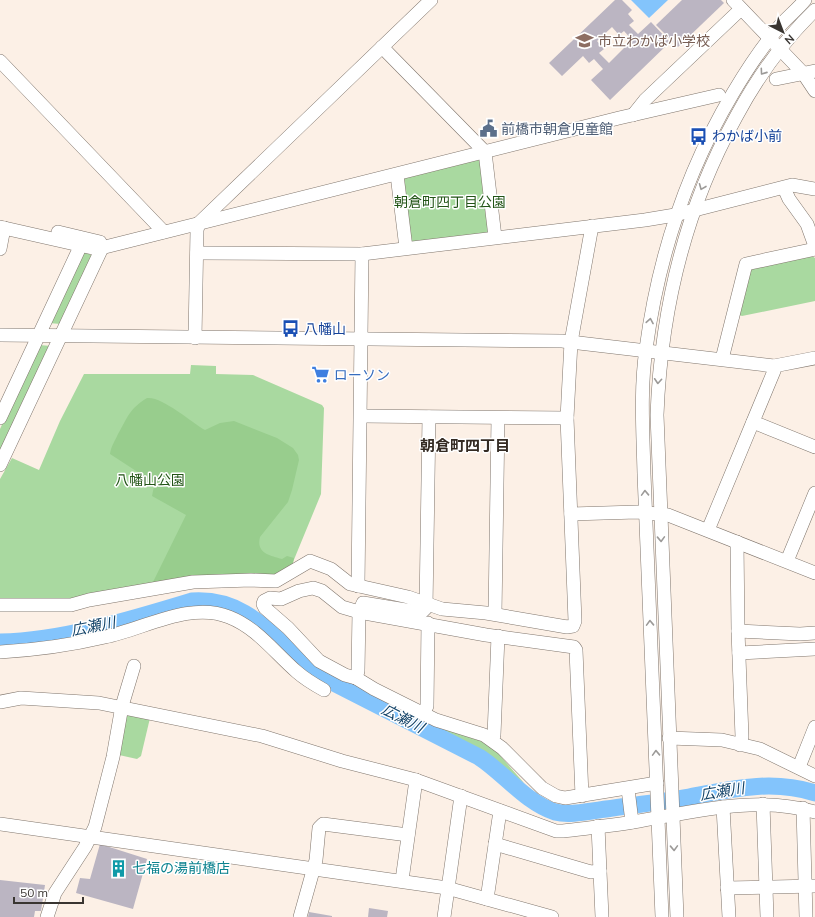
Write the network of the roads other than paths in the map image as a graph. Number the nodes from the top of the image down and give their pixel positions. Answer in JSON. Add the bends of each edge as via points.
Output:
{"nodes":[{"id":1,"x":430,"y":0,"type":"edge"},
{"id":2,"x":805,"y":0,"type":"edge"},
{"id":3,"x":737,"y":4,"type":"edge"},
{"id":4,"x":815,"y":10,"type":"edge"},
{"id":5,"x":770,"y":39,"type":"junction"},
{"id":6,"x":382,"y":47,"type":"junction"},
{"id":7,"x":780,"y":49,"type":"junction"},
{"id":8,"x":0,"y":60,"type":"edge"},
{"id":9,"x":809,"y":72,"type":"edge"},
{"id":10,"x":776,"y":80,"type":"dead end"},
{"id":11,"x":815,"y":92,"type":"edge"},
{"id":12,"x":719,"y":95,"type":"dead end"},
{"id":13,"x":633,"y":115,"type":"junction"},
{"id":14,"x":485,"y":152,"type":"junction"},
{"id":15,"x":397,"y":175,"type":"junction"},
{"id":16,"x":784,"y":188,"type":"junction"},
{"id":17,"x":815,"y":189,"type":"edge"},
{"id":18,"x":693,"y":209,"type":"junction"},
{"id":19,"x":676,"y":215,"type":"junction"},
{"id":20,"x":199,"y":223,"type":"junction"},
{"id":21,"x":1,"y":224,"type":"edge"},
{"id":22,"x":592,"y":226,"type":"junction"},
{"id":23,"x":163,"y":232,"type":"junction"},
{"id":24,"x":495,"y":237,"type":"junction"},
{"id":25,"x":80,"y":247,"type":"junction"},
{"id":26,"x":815,"y":247,"type":"edge"},
{"id":27,"x":102,"y":248,"type":"junction"},
{"id":28,"x":406,"y":248,"type":"junction"},
{"id":29,"x":0,"y":249,"type":"edge"},
{"id":30,"x":197,"y":253,"type":"junction"},
{"id":31,"x":362,"y":254,"type":"junction"},
{"id":32,"x":0,"y":335,"type":"edge"},
{"id":33,"x":39,"y":336,"type":"junction"},
{"id":34,"x":60,"y":336,"type":"junction"},
{"id":35,"x":195,"y":338,"type":"junction"},
{"id":36,"x":361,"y":339,"type":"junction"},
{"id":37,"x":572,"y":342,"type":"junction"},
{"id":38,"x":646,"y":350,"type":"junction"},
{"id":39,"x":661,"y":352,"type":"junction"},
{"id":40,"x":815,"y":358,"type":"edge"},
{"id":41,"x":722,"y":359,"type":"junction"},
{"id":42,"x":774,"y":366,"type":"junction"},
{"id":43,"x":1,"y":413,"type":"edge"},
{"id":44,"x":360,"y":416,"type":"junction"},
{"id":45,"x":429,"y":417,"type":"junction"},
{"id":46,"x":498,"y":418,"type":"junction"},
{"id":47,"x":567,"y":418,"type":"junction"},
{"id":48,"x":753,"y":422,"type":"junction"},
{"id":49,"x":815,"y":447,"type":"edge"},
{"id":50,"x":0,"y":464,"type":"edge"},
{"id":51,"x":815,"y":494,"type":"edge"},
{"id":52,"x":646,"y":512,"type":"junction"},
{"id":53,"x":571,"y":514,"type":"junction"},
{"id":54,"x":660,"y":514,"type":"junction"},
{"id":55,"x":708,"y":530,"type":"junction"},
{"id":56,"x":737,"y":542,"type":"junction"},
{"id":57,"x":787,"y":561,"type":"junction"},
{"id":58,"x":815,"y":573,"type":"edge"},
{"id":59,"x":358,"y":586,"type":"junction"},
{"id":60,"x":428,"y":604,"type":"junction"},
{"id":61,"x":0,"y":605,"type":"edge"},
{"id":62,"x":359,"y":612,"type":"junction"},
{"id":63,"x":496,"y":614,"type":"junction"},
{"id":64,"x":428,"y":623,"type":"junction"},
{"id":65,"x":738,"y":631,"type":"junction"},
{"id":66,"x":815,"y":632,"type":"edge"},
{"id":67,"x":498,"y":636,"type":"junction"},
{"id":68,"x":815,"y":649,"type":"edge"},
{"id":69,"x":0,"y":652,"type":"edge"},
{"id":70,"x":738,"y":653,"type":"junction"},
{"id":71,"x":134,"y":666,"type":"dead end"},
{"id":72,"x":356,"y":678,"type":"junction"},
{"id":73,"x":324,"y":690,"type":"dead end"},
{"id":74,"x":0,"y":702,"type":"edge"},
{"id":75,"x":122,"y":706,"type":"junction"},
{"id":76,"x":423,"y":714,"type":"junction"},
{"id":77,"x":815,"y":727,"type":"edge"},
{"id":78,"x":669,"y":738,"type":"junction"},
{"id":79,"x":492,"y":740,"type":"junction"},
{"id":80,"x":740,"y":745,"type":"junction"},
{"id":81,"x":799,"y":768,"type":"junction"},
{"id":82,"x":815,"y":776,"type":"edge"},
{"id":83,"x":416,"y":780,"type":"junction"},
{"id":84,"x":657,"y":787,"type":"junction"},
{"id":85,"x":628,"y":792,"type":"junction"},
{"id":86,"x":460,"y":796,"type":"junction"},
{"id":87,"x":582,"y":796,"type":"junction"},
{"id":88,"x":763,"y":804,"type":"junction"},
{"id":89,"x":723,"y":808,"type":"junction"},
{"id":90,"x":809,"y":810,"type":"edge"},
{"id":91,"x":500,"y":811,"type":"junction"},
{"id":92,"x":672,"y":812,"type":"junction"},
{"id":93,"x":658,"y":814,"type":"junction"},
{"id":94,"x":632,"y":818,"type":"junction"},
{"id":95,"x":0,"y":824,"type":"edge"},
{"id":96,"x":598,"y":826,"type":"junction"},
{"id":97,"x":408,"y":835,"type":"junction"},
{"id":98,"x":90,"y":837,"type":"junction"},
{"id":99,"x":495,"y":844,"type":"junction"},
{"id":100,"x":314,"y":869,"type":"junction"},
{"id":101,"x":600,"y":871,"type":"junction"},
{"id":102,"x":402,"y":880,"type":"junction"},
{"id":103,"x":766,"y":886,"type":"junction"},
{"id":104,"x":810,"y":886,"type":"edge"},
{"id":105,"x":447,"y":888,"type":"junction"},
{"id":106,"x":727,"y":888,"type":"junction"},
{"id":107,"x":486,"y":899,"type":"junction"},
{"id":108,"x":47,"y":917,"type":"edge"},
{"id":109,"x":300,"y":917,"type":"edge"},
{"id":110,"x":444,"y":917,"type":"edge"},
{"id":111,"x":552,"y":917,"type":"edge"},
{"id":112,"x":602,"y":917,"type":"edge"},
{"id":113,"x":662,"y":917,"type":"edge"},
{"id":114,"x":676,"y":917,"type":"edge"},
{"id":115,"x":729,"y":917,"type":"edge"},
{"id":116,"x":767,"y":917,"type":"edge"},
{"id":117,"x":806,"y":917,"type":"edge"}],
"edges":[{"from":1,"to":6,"type":"street"},
{"from":2,"to":5,"type":"street"},
{"from":3,"to":5,"type":"street"},
{"from":3,"to":13,"type":"street"},
{"from":4,"to":7,"type":"street"},
{"from":5,"to":7,"type":"street"},
{"from":5,"to":19,"type":"street","via":[[742,78],[714,127]]},
{"from":6,"to":14,"type":"street"},
{"from":6,"to":20,"type":"street"},
{"from":7,"to":9,"type":"street"},
{"from":7,"to":18,"type":"street","one_way":true,"via":[[730,127]]},
{"from":8,"to":23,"type":"street"},
{"from":9,"to":10,"type":"street"},
{"from":9,"to":11,"type":"street"},
{"from":12,"to":13,"type":"street"},
{"from":13,"to":14,"type":"street"},
{"from":14,"to":15,"type":"street"},
{"from":14,"to":24,"type":"street"},
{"from":15,"to":20,"type":"street"},
{"from":15,"to":28,"type":"street"},
{"from":16,"to":17,"type":"street","via":[[797,185]]},
{"from":16,"to":18,"type":"street"},
{"from":16,"to":26,"type":"street","via":[[807,224]]},
{"from":18,"to":19,"type":"street"},
{"from":18,"to":39,"type":"street","via":[[678,261]]},
{"from":19,"to":22,"type":"street"},
{"from":38,"to":19,"type":"street","one_way":true,"via":[[659,274]]},
{"from":20,"to":23,"type":"street"},
{"from":20,"to":30,"type":"street"},
{"from":21,"to":25,"type":"street"},
{"from":21,"to":27,"type":"street","via":[[100,242]]},
{"from":21,"to":29,"type":"street"},
{"from":22,"to":24,"type":"street"},
{"from":22,"to":37,"type":"street"},
{"from":23,"to":27,"type":"street"},
{"from":24,"to":28,"type":"street"},
{"from":25,"to":27,"type":"street"},
{"from":25,"to":33,"type":"street"},
{"from":26,"to":41,"type":"street","via":[[746,264]]},
{"from":27,"to":34,"type":"street"},
{"from":28,"to":31,"type":"street"},
{"from":30,"to":31,"type":"street"},
{"from":30,"to":35,"type":"street"},
{"from":31,"to":36,"type":"street"},
{"from":32,"to":33,"type":"street"},
{"from":33,"to":34,"type":"street"},
{"from":33,"to":43,"type":"street"},
{"from":34,"to":35,"type":"street"},
{"from":34,"to":50,"type":"street"},
{"from":35,"to":36,"type":"street"},
{"from":36,"to":37,"type":"street"},
{"from":36,"to":44,"type":"street"},
{"from":37,"to":38,"type":"street"},
{"from":37,"to":47,"type":"street"},
{"from":38,"to":39,"type":"street"},
{"from":52,"to":38,"type":"street","one_way":true,"via":[[643,414]]},
{"from":39,"to":41,"type":"street"},
{"from":39,"to":54,"type":"street","one_way":true,"via":[[657,415]]},
{"from":40,"to":42,"type":"street"},
{"from":41,"to":42,"type":"street"},
{"from":42,"to":48,"type":"street"},
{"from":44,"to":45,"type":"street"},
{"from":44,"to":59,"type":"street"},
{"from":45,"to":46,"type":"street"},
{"from":45,"to":60,"type":"street"},
{"from":46,"to":47,"type":"street"},
{"from":46,"to":63,"type":"street"},
{"from":47,"to":53,"type":"street"},
{"from":48,"to":49,"type":"street"},
{"from":48,"to":55,"type":"street"},
{"from":51,"to":57,"type":"street"},
{"from":52,"to":53,"type":"street"},
{"from":52,"to":54,"type":"street"},
{"from":84,"to":52,"type":"street","one_way":true},
{"from":53,"to":63,"type":"street","via":[[574,624],[567,627]]},
{"from":54,"to":55,"type":"street"},
{"from":54,"to":78,"type":"street","one_way":true},
{"from":55,"to":56,"type":"street"},
{"from":56,"to":57,"type":"street"},
{"from":56,"to":65,"type":"street"},
{"from":57,"to":58,"type":"street"},
{"from":59,"to":60,"type":"street"},
{"from":59,"to":61,"type":"street","via":[[350,584],[331,569],[310,561],[276,581],[192,582],[71,605]]},
{"from":60,"to":62,"type":"street","via":[[422,612],[366,602],[361,605]]},
{"from":60,"to":63,"type":"street","via":[[446,610]]},
{"from":62,"to":64,"type":"street"},
{"from":62,"to":72,"type":"street"},
{"from":62,"to":72,"type":"street","via":[[342,607],[322,591],[313,588],[298,591],[281,599],[267,599],[263,604],[319,661]]},
{"from":64,"to":67,"type":"street"},
{"from":64,"to":76,"type":"street","via":[[426,706]]},
{"from":65,"to":66,"type":"street","via":[[800,634]]},
{"from":65,"to":70,"type":"street"},
{"from":67,"to":79,"type":"street"},
{"from":67,"to":87,"type":"street","via":[[571,646],[576,650]]},
{"from":68,"to":70,"type":"street"},
{"from":69,"to":73,"type":"street","via":[[27,651],[85,641],[122,633],[184,614],[213,613],[229,617],[251,629],[298,673]]},
{"from":70,"to":80,"type":"street","via":[[742,737]]},
{"from":71,"to":75,"type":"street"},
{"from":72,"to":76,"type":"street"},
{"from":74,"to":75,"type":"street","via":[[21,698]]},
{"from":75,"to":83,"type":"street","via":[[262,736],[342,761]]},
{"from":75,"to":98,"type":"street","via":[[113,757],[95,827]]},
{"from":76,"to":79,"type":"street","via":[[447,724],[475,731]]},
{"from":77,"to":81,"type":"street"},
{"from":78,"to":80,"type":"street","via":[[722,740]]},
{"from":78,"to":92,"type":"street"},
{"from":79,"to":87,"type":"street","via":[[549,793],[565,798]]},
{"from":80,"to":81,"type":"street","via":[[760,749]]},
{"from":81,"to":82,"type":"street"},
{"from":83,"to":86,"type":"street"},
{"from":83,"to":97,"type":"street"},
{"from":84,"to":85,"type":"street"},
{"from":84,"to":93,"type":"street"},
{"from":85,"to":87,"type":"street"},
{"from":85,"to":94,"type":"street"},
{"from":86,"to":91,"type":"street"},
{"from":86,"to":105,"type":"street"},
{"from":88,"to":89,"type":"street","via":[[752,803]]},
{"from":88,"to":90,"type":"street"},
{"from":88,"to":103,"type":"street"},
{"from":89,"to":92,"type":"street"},
{"from":89,"to":106,"type":"street"},
{"from":90,"to":104,"type":"street"},
{"from":91,"to":96,"type":"street","via":[[556,830]]},
{"from":91,"to":99,"type":"street"},
{"from":92,"to":93,"type":"street"},
{"from":92,"to":114,"type":"street","one_way":true},
{"from":93,"to":94,"type":"street"},
{"from":93,"to":113,"type":"street"},
{"from":94,"to":96,"type":"street"},
{"from":95,"to":98,"type":"street"},
{"from":96,"to":101,"type":"street"},
{"from":97,"to":100,"type":"street","via":[[323,824],[319,828]]},
{"from":97,"to":102,"type":"street"},
{"from":98,"to":100,"type":"street"},
{"from":98,"to":108,"type":"street","via":[[55,893]]},
{"from":99,"to":101,"type":"street","via":[[591,872]]},
{"from":99,"to":107,"type":"street"},
{"from":100,"to":102,"type":"street"},
{"from":100,"to":109,"type":"street"},
{"from":101,"to":112,"type":"street"},
{"from":102,"to":105,"type":"street"},
{"from":103,"to":104,"type":"street"},
{"from":103,"to":106,"type":"street"},
{"from":103,"to":116,"type":"street"},
{"from":104,"to":117,"type":"street"},
{"from":105,"to":107,"type":"street"},
{"from":105,"to":110,"type":"street"},
{"from":106,"to":115,"type":"street"},
{"from":107,"to":111,"type":"street"}]}
